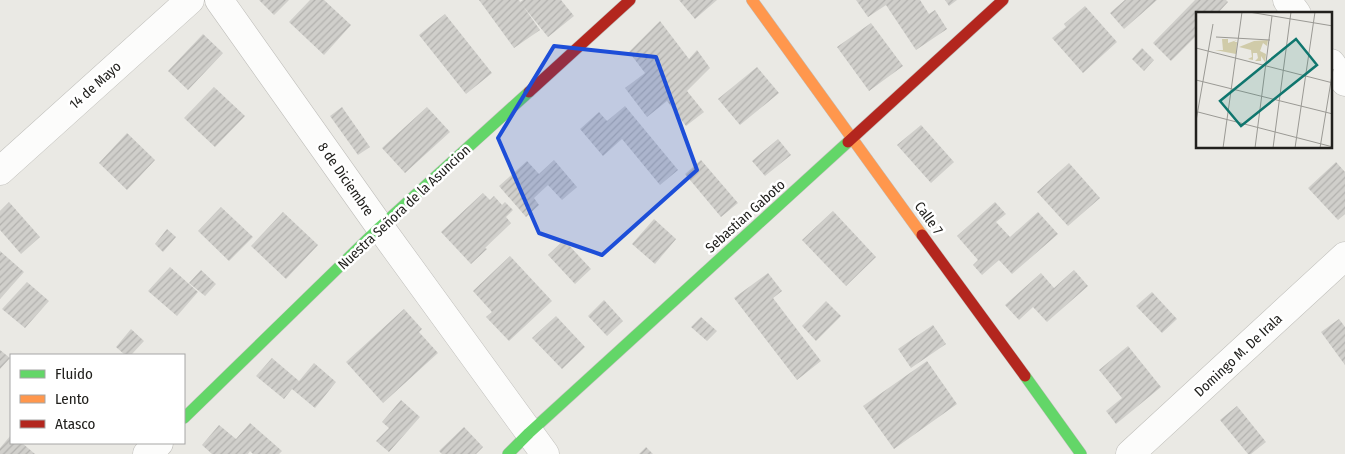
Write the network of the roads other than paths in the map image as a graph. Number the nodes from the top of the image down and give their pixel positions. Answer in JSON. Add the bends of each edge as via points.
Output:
{"nodes":[{"id":1,"x":190,"y":0,"type":"edge"},
{"id":2,"x":219,"y":0,"type":"edge"},
{"id":3,"x":630,"y":0,"type":"edge"},
{"id":4,"x":752,"y":0,"type":"edge"},
{"id":5,"x":1003,"y":0,"type":"edge"},
{"id":6,"x":1287,"y":0,"type":"edge"},
{"id":7,"x":1296,"y":12,"type":"edge"},
{"id":8,"x":1332,"y":64,"type":"edge"},
{"id":9,"x":1345,"y":82,"type":"edge"},
{"id":10,"x":852,"y":138,"type":"junction"},
{"id":11,"x":0,"y":171,"type":"edge"},
{"id":12,"x":380,"y":227,"type":"junction"},
{"id":13,"x":1345,"y":256,"type":"edge"},
{"id":14,"x":185,"y":417,"type":"edge"},
{"id":15,"x":158,"y":444,"type":"edge"},
{"id":16,"x":537,"y":444,"type":"edge"},
{"id":17,"x":147,"y":454,"type":"edge"},
{"id":18,"x":508,"y":454,"type":"edge"},
{"id":19,"x":1081,"y":454,"type":"edge"},
{"id":20,"x":1130,"y":454,"type":"edge"}],
"edges":[{"from":1,"to":11,"type":"street","name":"14 de Mayo"},
{"from":2,"to":12,"type":"street","name":"8 de Diciembre"},
{"from":3,"to":12,"type":"street","name":"Nuestra Señora de la Asuncion"},
{"from":4,"to":10,"type":"street","name":"Calle 7"},
{"from":5,"to":10,"type":"street","name":"Sebastian Gaboto"},
{"from":6,"to":7,"type":"street"},
{"from":8,"to":9,"type":"street"},
{"from":10,"to":16,"type":"street","name":"Sebastian Gaboto"},
{"from":10,"to":19,"type":"street","name":"Calle 7"},
{"from":12,"to":14,"type":"street","name":"Nuestra Señora de la Asuncion"},
{"from":12,"to":16,"type":"street","name":"8 de Diciembre"},
{"from":13,"to":20,"type":"street","name":"Domingo M. De Irala"},
{"from":15,"to":17,"type":"street"},
{"from":16,"to":18,"type":"street","name":"Sebastian Gaboto"}]}
